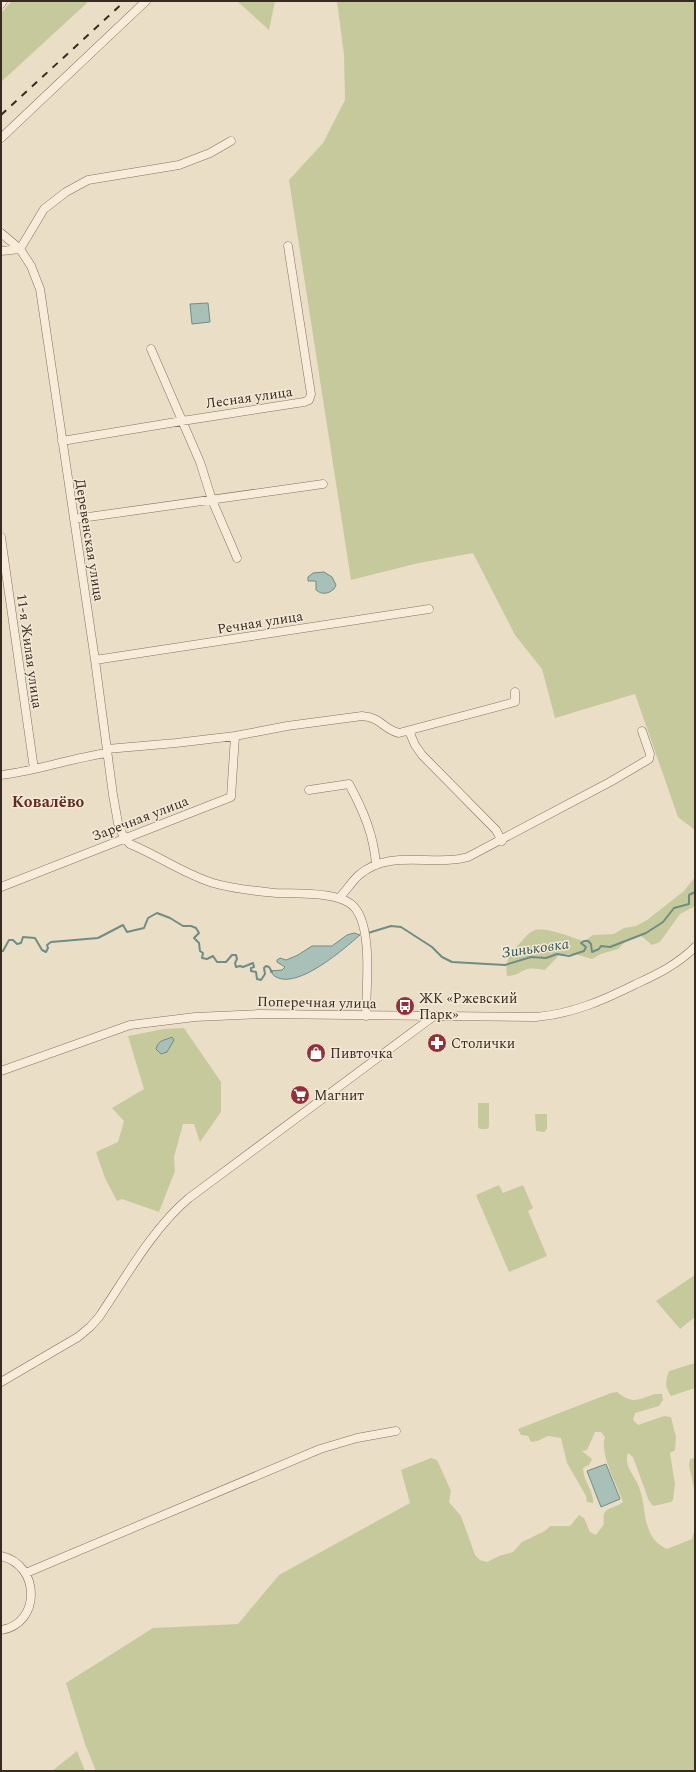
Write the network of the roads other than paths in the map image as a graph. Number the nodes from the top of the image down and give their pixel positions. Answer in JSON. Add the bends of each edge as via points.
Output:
{"nodes":[{"id":1,"x":3,"y":1,"type":"edge"},
{"id":2,"x":146,"y":1,"type":"edge"},
{"id":3,"x":1,"y":4,"type":"edge"},
{"id":4,"x":1,"y":138,"type":"edge"},
{"id":5,"x":231,"y":141,"type":"dead end"},
{"id":6,"x":1,"y":233,"type":"edge"},
{"id":7,"x":288,"y":246,"type":"dead end"},
{"id":8,"x":20,"y":249,"type":"junction"},
{"id":9,"x":1,"y":251,"type":"edge"},
{"id":10,"x":151,"y":350,"type":"dead end"},
{"id":11,"x":182,"y":421,"type":"junction"},
{"id":12,"x":62,"y":441,"type":"junction"},
{"id":13,"x":323,"y":484,"type":"dead end"},
{"id":14,"x":212,"y":500,"type":"junction"},
{"id":15,"x":74,"y":519,"type":"junction"},
{"id":16,"x":1,"y":537,"type":"edge"},
{"id":17,"x":237,"y":558,"type":"dead end"},
{"id":18,"x":429,"y":609,"type":"dead end"},
{"id":19,"x":95,"y":660,"type":"junction"},
{"id":20,"x":516,"y":692,"type":"dead end"},
{"id":21,"x":409,"y":731,"type":"junction"},
{"id":22,"x":642,"y":731,"type":"dead end"},
{"id":23,"x":235,"y":736,"type":"junction"},
{"id":24,"x":107,"y":751,"type":"junction"},
{"id":25,"x":34,"y":770,"type":"junction"},
{"id":26,"x":1,"y":775,"type":"edge"},
{"id":27,"x":309,"y":790,"type":"dead end"},
{"id":28,"x":124,"y":838,"type":"junction"},
{"id":29,"x":502,"y":840,"type":"junction"},
{"id":30,"x":376,"y":865,"type":"junction"},
{"id":31,"x":1,"y":887,"type":"edge"},
{"id":32,"x":339,"y":898,"type":"junction"},
{"id":33,"x":695,"y":947,"type":"edge"},
{"id":34,"x":366,"y":1016,"type":"junction"},
{"id":35,"x":410,"y":1016,"type":"junction"},
{"id":36,"x":434,"y":1016,"type":"junction"},
{"id":37,"x":410,"y":1034,"type":"junction"},
{"id":38,"x":1,"y":1070,"type":"edge"},
{"id":39,"x":1,"y":1382,"type":"edge"},
{"id":40,"x":396,"y":1431,"type":"dead end"},
{"id":41,"x":1,"y":1556,"type":"edge"},
{"id":42,"x":26,"y":1573,"type":"junction"},
{"id":43,"x":1,"y":1630,"type":"edge"}],
"edges":[{"from":1,"to":3,"type":"street"},
{"from":2,"to":4,"type":"street"},
{"from":5,"to":8,"type":"street","via":[[210,153],[179,165],[88,180],[66,192],[44,209]]},
{"from":6,"to":8,"type":"street","name":"Деревенская улица"},
{"from":7,"to":11,"type":"street","name":"Лесная улица","via":[[311,394],[309,400]]},
{"from":8,"to":9,"type":"street"},
{"from":8,"to":12,"type":"street","name":"Деревенская улица","via":[[31,266],[40,289]]},
{"from":10,"to":11,"type":"street"},
{"from":11,"to":12,"type":"street","name":"Лесная улица"},
{"from":11,"to":14,"type":"street","via":[[200,462]]},
{"from":12,"to":15,"type":"street","name":"Деревенская улица"},
{"from":13,"to":14,"type":"street"},
{"from":14,"to":15,"type":"street"},
{"from":14,"to":17,"type":"street"},
{"from":15,"to":19,"type":"street","name":"Деревенская улица"},
{"from":16,"to":25,"type":"street","name":"11-я Жилая улица"},
{"from":18,"to":19,"type":"street","name":"Речная улица"},
{"from":19,"to":24,"type":"street","name":"Деревенская улица"},
{"from":20,"to":21,"type":"street","via":[[515,702]]},
{"from":21,"to":23,"type":"street","via":[[390,731],[373,717],[362,716]]},
{"from":21,"to":29,"type":"street","via":[[422,755],[496,830]]},
{"from":22,"to":29,"type":"street","via":[[650,754],[649,759]]},
{"from":23,"to":24,"type":"street"},
{"from":23,"to":28,"type":"street","name":"Заречная улица","via":[[231,797]]},
{"from":24,"to":25,"type":"street"},
{"from":24,"to":28,"type":"street","name":"Деревенская улица","via":[[118,823]]},
{"from":25,"to":26,"type":"street"},
{"from":27,"to":30,"type":"street","via":[[349,784],[370,830]]},
{"from":28,"to":31,"type":"street","name":"Заречная улица"},
{"from":28,"to":32,"type":"street","via":[[130,844],[214,883]]},
{"from":29,"to":30,"type":"street","via":[[455,861],[406,859]]},
{"from":30,"to":32,"type":"street","via":[[359,875]]},
{"from":32,"to":34,"type":"street","via":[[350,902],[356,909],[365,936]]},
{"from":33,"to":36,"type":"street","name":"Поперечная улица","via":[[668,969],[607,999],[576,1010],[536,1017]]},
{"from":34,"to":35,"type":"street","name":"Поперечная улица"},
{"from":34,"to":38,"type":"street","name":"Поперечная улица","via":[[259,1014],[195,1016],[150,1022],[130,1025]]},
{"from":35,"to":36,"type":"street","name":"Поперечная улица"},
{"from":35,"to":37,"type":"street"},
{"from":36,"to":37,"type":"street"},
{"from":37,"to":39,"type":"street","via":[[178,1206],[160,1226],[90,1327],[78,1337]]},
{"from":40,"to":42,"type":"street","via":[[357,1438],[320,1449]]},
{"from":41,"to":42,"type":"street","via":[[10,1558]]},
{"from":42,"to":43,"type":"street","via":[[31,1584],[32,1597],[27,1612],[17,1623]]}]}
